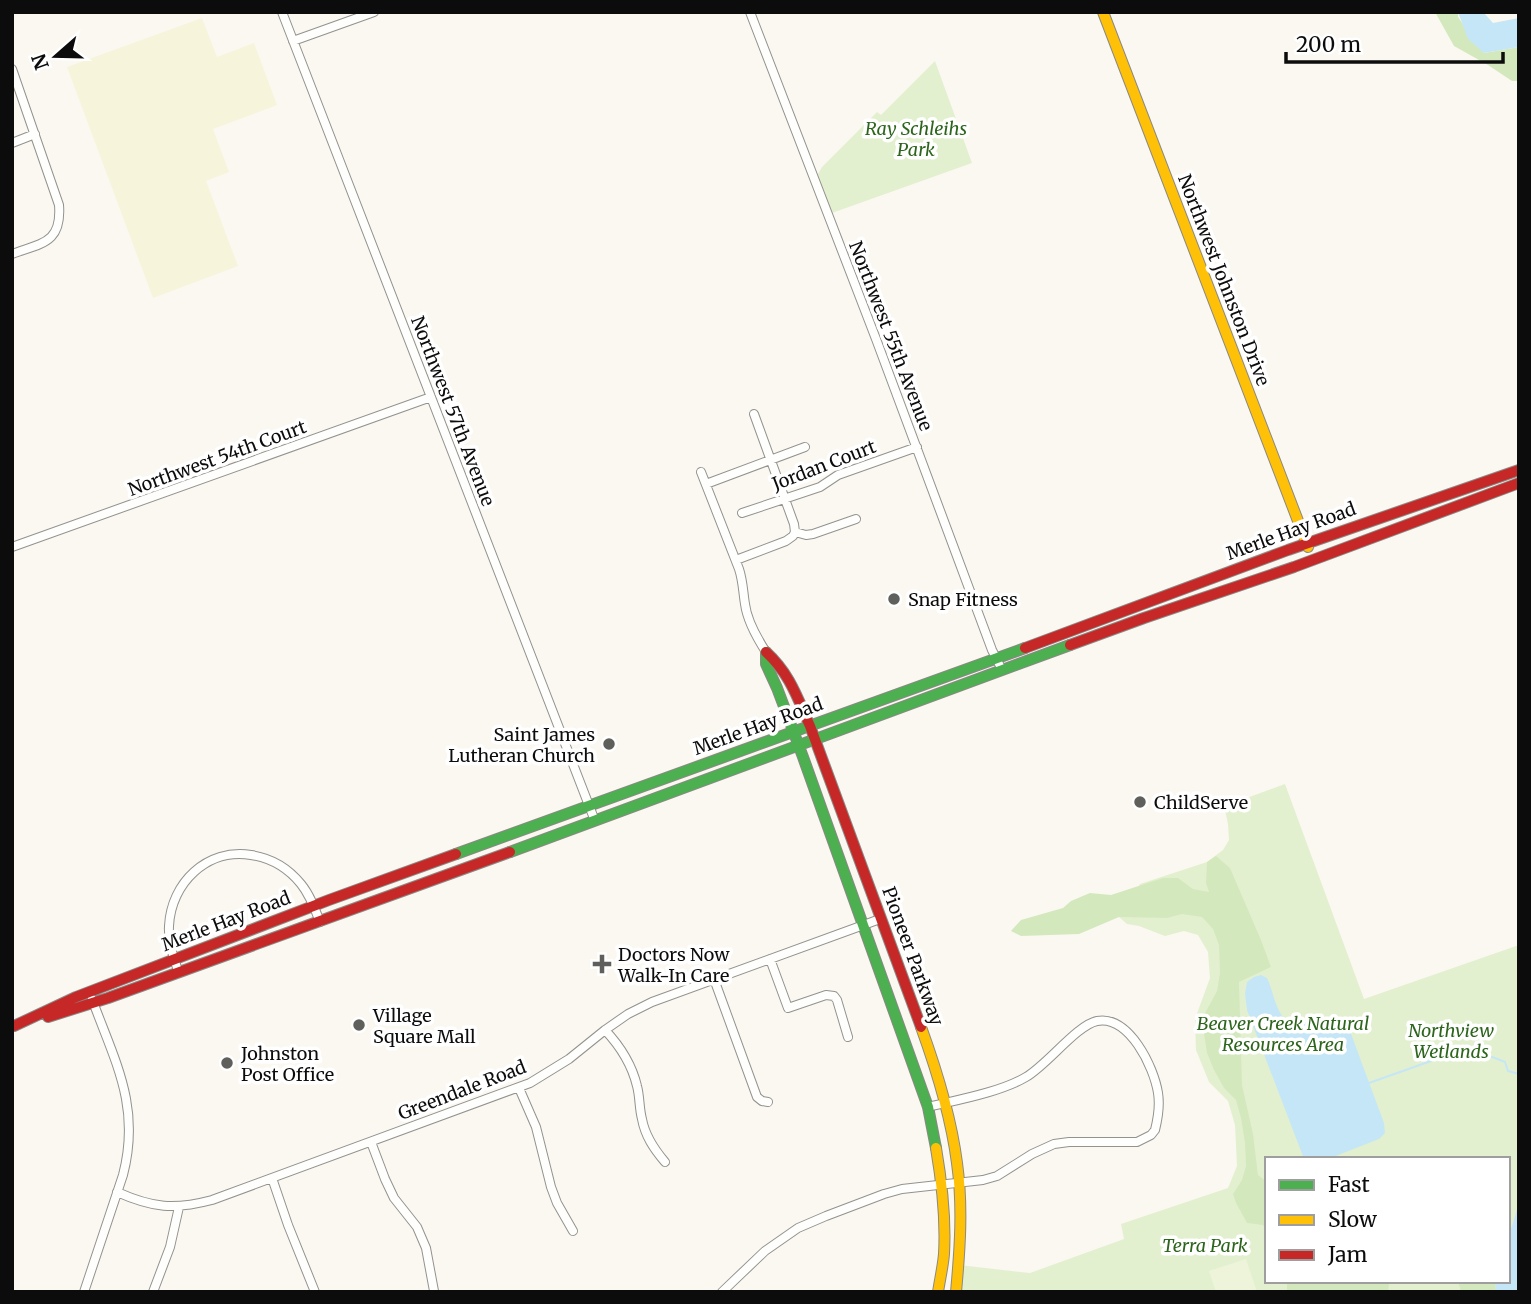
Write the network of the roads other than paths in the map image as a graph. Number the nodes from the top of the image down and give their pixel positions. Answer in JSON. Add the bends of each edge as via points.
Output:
{"nodes":[{"id":1,"x":282,"y":12,"type":"edge"},
{"id":2,"x":374,"y":12,"type":"edge"},
{"id":3,"x":750,"y":12,"type":"edge"},
{"id":4,"x":1102,"y":12,"type":"edge"},
{"id":5,"x":293,"y":41,"type":"junction"},
{"id":6,"x":12,"y":69,"type":"edge"},
{"id":7,"x":35,"y":134,"type":"junction"},
{"id":8,"x":12,"y":142,"type":"edge"},
{"id":9,"x":12,"y":254,"type":"edge"},
{"id":10,"x":431,"y":397,"type":"junction"},
{"id":11,"x":754,"y":414,"type":"dead end"},
{"id":12,"x":805,"y":447,"type":"dead end"},
{"id":13,"x":917,"y":447,"type":"junction"},
{"id":14,"x":771,"y":460,"type":"junction"},
{"id":15,"x":1519,"y":470,"type":"edge"},
{"id":16,"x":701,"y":472,"type":"dead end"},
{"id":17,"x":1519,"y":482,"type":"edge"},
{"id":18,"x":706,"y":484,"type":"junction"},
{"id":19,"x":785,"y":497,"type":"junction"},
{"id":20,"x":741,"y":513,"type":"dead end"},
{"id":21,"x":856,"y":519,"type":"dead end"},
{"id":22,"x":795,"y":532,"type":"junction"},
{"id":23,"x":1307,"y":544,"type":"junction"},
{"id":24,"x":12,"y":547,"type":"edge"},
{"id":25,"x":736,"y":560,"type":"junction"},
{"id":26,"x":1313,"y":560,"type":"junction"},
{"id":27,"x":766,"y":652,"type":"junction"},
{"id":28,"x":996,"y":659,"type":"junction"},
{"id":29,"x":1002,"y":670,"type":"junction"},
{"id":30,"x":810,"y":726,"type":"junction"},
{"id":31,"x":794,"y":732,"type":"junction"},
{"id":32,"x":815,"y":741,"type":"junction"},
{"id":33,"x":799,"y":747,"type":"junction"},
{"id":34,"x":588,"y":805,"type":"junction"},
{"id":35,"x":594,"y":821,"type":"junction"},
{"id":36,"x":314,"y":906,"type":"junction"},
{"id":37,"x":880,"y":919,"type":"junction"},
{"id":38,"x":320,"y":922,"type":"junction"},
{"id":39,"x":863,"y":925,"type":"junction"},
{"id":40,"x":173,"y":959,"type":"junction"},
{"id":41,"x":770,"y":959,"type":"junction"},
{"id":42,"x":179,"y":973,"type":"junction"},
{"id":43,"x":714,"y":979,"type":"junction"},
{"id":44,"x":91,"y":998,"type":"junction"},
{"id":45,"x":13,"y":1027,"type":"edge"},
{"id":46,"x":605,"y":1030,"type":"junction"},
{"id":47,"x":848,"y":1037,"type":"dead end"},
{"id":48,"x":519,"y":1088,"type":"junction"},
{"id":49,"x":768,"y":1102,"type":"dead end"},
{"id":50,"x":946,"y":1102,"type":"junction"},
{"id":51,"x":928,"y":1107,"type":"junction"},
{"id":52,"x":371,"y":1142,"type":"junction"},
{"id":53,"x":665,"y":1162,"type":"dead end"},
{"id":54,"x":272,"y":1178,"type":"junction"},
{"id":55,"x":958,"y":1182,"type":"junction"},
{"id":56,"x":941,"y":1184,"type":"junction"},
{"id":57,"x":117,"y":1192,"type":"junction"},
{"id":58,"x":179,"y":1207,"type":"junction"},
{"id":59,"x":573,"y":1231,"type":"dead end"},
{"id":60,"x":434,"y":1291,"type":"edge"},
{"id":61,"x":84,"y":1292,"type":"edge"},
{"id":62,"x":153,"y":1292,"type":"edge"},
{"id":63,"x":315,"y":1292,"type":"edge"},
{"id":64,"x":722,"y":1292,"type":"edge"},
{"id":65,"x":938,"y":1292,"type":"edge"},
{"id":66,"x":956,"y":1292,"type":"edge"}],
"edges":[{"from":1,"to":5,"type":"street","name":"Northwest 57th Avenue"},
{"from":2,"to":5,"type":"street"},
{"from":3,"to":13,"type":"street","name":"Northwest 55th Avenue"},
{"from":4,"to":23,"type":"main road","name":"Northwest Johnston Drive"},
{"from":5,"to":10,"type":"street","name":"Northwest 57th Avenue"},
{"from":6,"to":7,"type":"street"},
{"from":7,"to":8,"type":"street"},
{"from":7,"to":9,"type":"street","via":[[61,221],[44,243]]},
{"from":10,"to":24,"type":"street","name":"Northwest 54th Court"},
{"from":10,"to":34,"type":"street","name":"Northwest 57th Avenue"},
{"from":11,"to":14,"type":"street"},
{"from":12,"to":14,"type":"street"},
{"from":13,"to":19,"type":"street","name":"Jordan Court"},
{"from":13,"to":28,"type":"street","name":"Northwest 55th Avenue"},
{"from":14,"to":18,"type":"street"},
{"from":14,"to":19,"type":"street"},
{"from":15,"to":23,"type":"main road","name":"Merle Hay Road"},
{"from":16,"to":18,"type":"street","name":"Pioneer Parkway"},
{"from":17,"to":26,"type":"main road","name":"Merle Hay Road"},
{"from":18,"to":25,"type":"street","name":"Pioneer Parkway"},
{"from":19,"to":20,"type":"street","name":"Jordan Court"},
{"from":19,"to":22,"type":"street"},
{"from":21,"to":22,"type":"street","via":[[813,534]]},
{"from":22,"to":25,"type":"street","via":[[786,541]]},
{"from":23,"to":26,"type":"main road","name":"Northwest Johnston Drive"},
{"from":23,"to":28,"type":"main road","name":"Merle Hay Road"},
{"from":25,"to":27,"type":"street","name":"Pioneer Parkway","via":[[746,611]]},
{"from":26,"to":29,"type":"main road","name":"Merle Hay Road"},
{"from":27,"to":30,"type":"main road","name":"Pioneer Parkway","via":[[792,684]]},
{"from":27,"to":31,"type":"main road","name":"Pioneer Parkway","via":[[766,664]]},
{"from":28,"to":29,"type":"street","name":"Northwest 55th Avenue"},
{"from":28,"to":30,"type":"main road","name":"Merle Hay Road"},
{"from":29,"to":32,"type":"main road","name":"Merle Hay Road"},
{"from":30,"to":31,"type":"main road","name":"Merle Hay Road"},
{"from":30,"to":32,"type":"main road","name":"Pioneer Parkway"},
{"from":31,"to":33,"type":"main road","name":"Pioneer Parkway"},
{"from":31,"to":34,"type":"main road","name":"Merle Hay Road"},
{"from":32,"to":33,"type":"main road","name":"Merle Hay Road"},
{"from":32,"to":37,"type":"main road","name":"Pioneer Parkway"},
{"from":33,"to":35,"type":"main road","name":"Merle Hay Road"},
{"from":33,"to":39,"type":"main road","name":"Pioneer Parkway"},
{"from":34,"to":35,"type":"street","name":"Northwest 57th Avenue"},
{"from":34,"to":36,"type":"main road","name":"Merle Hay Road"},
{"from":35,"to":38,"type":"main road","name":"Merle Hay Road"},
{"from":36,"to":38,"type":"street"},
{"from":36,"to":40,"type":"main road","name":"Merle Hay Road"},
{"from":36,"to":40,"type":"street","via":[[300,881],[274,862],[242,854],[212,859],[194,871],[176,895],[169,926]]},
{"from":37,"to":39,"type":"street","name":"Greendale Road"},
{"from":37,"to":50,"type":"main road","name":"Pioneer Parkway"},
{"from":38,"to":42,"type":"main road","name":"Merle Hay Road"},
{"from":39,"to":41,"type":"street","name":"Greendale Road"},
{"from":39,"to":51,"type":"main road","name":"Pioneer Parkway"},
{"from":40,"to":42,"type":"street"},
{"from":40,"to":44,"type":"main road","name":"Merle Hay Road"},
{"from":41,"to":43,"type":"street","name":"Greendale Road"},
{"from":41,"to":47,"type":"street","via":[[788,1008],[834,996]]},
{"from":42,"to":44,"type":"main road","name":"Merle Hay Road"},
{"from":43,"to":46,"type":"street","name":"Greendale Road","via":[[652,1002]]},
{"from":43,"to":49,"type":"street","via":[[758,1097]]},
{"from":44,"to":45,"type":"main road","name":"Merle Hay Road"},
{"from":44,"to":57,"type":"street","via":[[129,1112],[129,1143]]},
{"from":46,"to":48,"type":"street","name":"Greendale Road","via":[[550,1072]]},
{"from":46,"to":53,"type":"street","via":[[628,1062],[646,1135]]},
{"from":48,"to":52,"type":"street","name":"Greendale Road"},
{"from":48,"to":59,"type":"street","via":[[536,1127],[551,1187]]},
{"from":50,"to":51,"type":"street"},
{"from":50,"to":55,"type":"main road","name":"Pioneer Parkway"},
{"from":50,"to":55,"type":"street","via":[[1027,1077],[1083,1028],[1098,1021],[1115,1022],[1133,1039],[1158,1094],[1156,1130],[1143,1140],[1054,1144],[997,1176]]},
{"from":51,"to":56,"type":"main road","name":"Pioneer Parkway"},
{"from":52,"to":54,"type":"street","name":"Greendale Road"},
{"from":52,"to":60,"type":"street","via":[[394,1198],[417,1227],[426,1248]]},
{"from":54,"to":58,"type":"street","name":"Greendale Road"},
{"from":54,"to":63,"type":"street"},
{"from":55,"to":56,"type":"street"},
{"from":55,"to":66,"type":"main road","name":"Pioneer Parkway"},
{"from":56,"to":64,"type":"street","via":[[884,1194],[797,1228]]},
{"from":56,"to":65,"type":"main road","name":"Pioneer Parkway","via":[[944,1251]]},
{"from":57,"to":58,"type":"street","name":"Greendale Road","via":[[138,1201]]},
{"from":57,"to":61,"type":"street"},
{"from":58,"to":62,"type":"street"}]}
